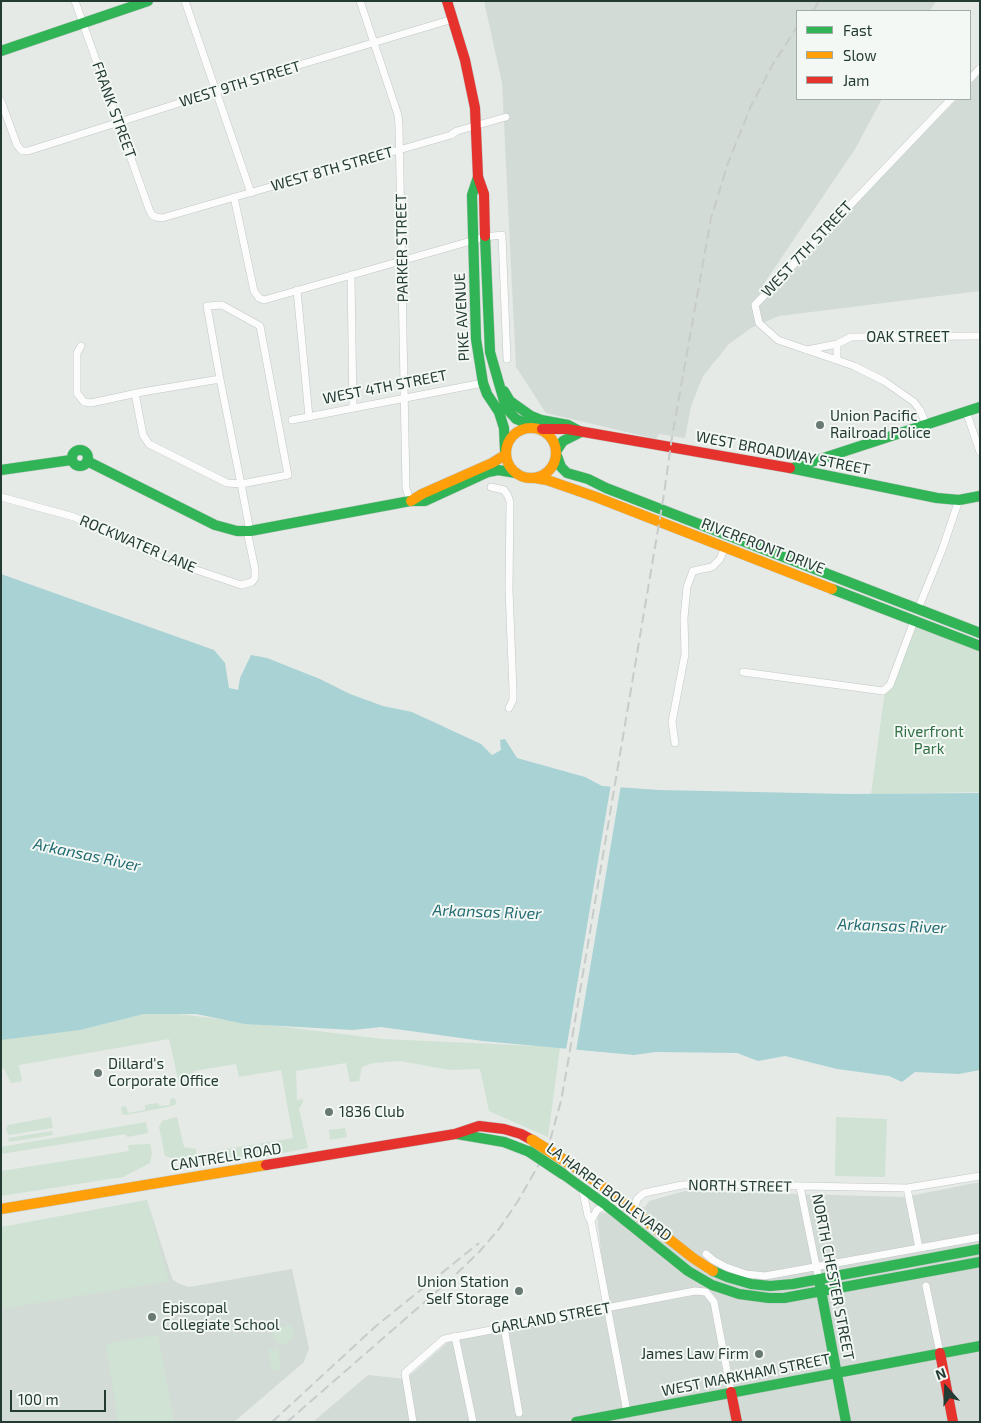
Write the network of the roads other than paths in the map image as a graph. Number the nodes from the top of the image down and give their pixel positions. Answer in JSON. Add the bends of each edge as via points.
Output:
{"nodes":[{"id":1,"x":75,"y":1,"type":"edge"},
{"id":2,"x":148,"y":1,"type":"edge"},
{"id":3,"x":185,"y":1,"type":"edge"},
{"id":4,"x":360,"y":1,"type":"edge"},
{"id":5,"x":447,"y":1,"type":"edge"},
{"id":6,"x":452,"y":20,"type":"junction"},
{"id":7,"x":83,"y":23,"type":"junction"},
{"id":8,"x":375,"y":43,"type":"junction"},
{"id":9,"x":1,"y":52,"type":"edge"},
{"id":10,"x":980,"y":68,"type":"edge"},
{"id":11,"x":971,"y":78,"type":"edge"},
{"id":12,"x":216,"y":91,"type":"junction"},
{"id":13,"x":950,"y":100,"type":"edge"},
{"id":14,"x":1,"y":101,"type":"edge"},
{"id":15,"x":506,"y":118,"type":"dead end"},
{"id":16,"x":118,"y":122,"type":"junction"},
{"id":17,"x":476,"y":126,"type":"junction"},
{"id":18,"x":400,"y":150,"type":"junction"},
{"id":19,"x":478,"y":177,"type":"junction"},
{"id":20,"x":251,"y":193,"type":"junction"},
{"id":21,"x":234,"y":198,"type":"junction"},
{"id":22,"x":156,"y":218,"type":"joint"},
{"id":23,"x":485,"y":237,"type":"junction"},
{"id":24,"x":473,"y":240,"type":"junction"},
{"id":25,"x":402,"y":260,"type":"junction"},
{"id":26,"x":351,"y":275,"type":"junction"},
{"id":27,"x":297,"y":290,"type":"junction"},
{"id":28,"x":980,"y":336,"type":"edge"},
{"id":29,"x":837,"y":344,"type":"junction"},
{"id":30,"x":81,"y":346,"type":"dead end"},
{"id":31,"x":807,"y":350,"type":"junction"},
{"id":32,"x":507,"y":359,"type":"dead end"},
{"id":33,"x":836,"y":360,"type":"junction"},
{"id":34,"x":220,"y":379,"type":"junction"},
{"id":35,"x":483,"y":383,"type":"junction"},
{"id":36,"x":499,"y":383,"type":"junction"},
{"id":37,"x":135,"y":393,"type":"junction"},
{"id":38,"x":405,"y":398,"type":"junction"},
{"id":39,"x":980,"y":407,"type":"edge"},
{"id":40,"x":353,"y":408,"type":"junction"},
{"id":41,"x":966,"y":411,"type":"junction"},
{"id":42,"x":309,"y":417,"type":"junction"},
{"id":43,"x":292,"y":420,"type":"dead end"},
{"id":44,"x":926,"y":424,"type":"junction"},
{"id":45,"x":539,"y":428,"type":"junction"},
{"id":46,"x":581,"y":432,"type":"junction"},
{"id":47,"x":505,"y":452,"type":"junction"},
{"id":48,"x":980,"y":452,"type":"edge"},
{"id":49,"x":557,"y":453,"type":"junction"},
{"id":50,"x":792,"y":468,"type":"junction"},
{"id":51,"x":1,"y":470,"type":"edge"},
{"id":52,"x":516,"y":473,"type":"junction"},
{"id":53,"x":535,"y":478,"type":"junction"},
{"id":54,"x":240,"y":484,"type":"junction"},
{"id":55,"x":491,"y":487,"type":"dead end"},
{"id":56,"x":980,"y":496,"type":"edge"},
{"id":57,"x":1,"y":497,"type":"edge"},
{"id":58,"x":959,"y":500,"type":"junction"},
{"id":59,"x":410,"y":501,"type":"junction"},
{"id":60,"x":248,"y":531,"type":"junction"},
{"id":61,"x":725,"y":547,"type":"junction"},
{"id":62,"x":918,"y":608,"type":"junction"},
{"id":63,"x":914,"y":620,"type":"junction"},
{"id":64,"x":980,"y":632,"type":"edge"},
{"id":65,"x":980,"y":646,"type":"edge"},
{"id":66,"x":743,"y":672,"type":"dead end"},
{"id":67,"x":509,"y":708,"type":"dead end"},
{"id":68,"x":675,"y":743,"type":"dead end"},
{"id":69,"x":455,"y":1134,"type":"junction"},
{"id":70,"x":980,"y":1176,"type":"edge"},
{"id":71,"x":582,"y":1187,"type":"junction"},
{"id":72,"x":800,"y":1187,"type":"junction"},
{"id":73,"x":908,"y":1188,"type":"junction"},
{"id":74,"x":606,"y":1204,"type":"junction"},
{"id":75,"x":1,"y":1209,"type":"edge"},
{"id":76,"x":633,"y":1209,"type":"junction"},
{"id":77,"x":591,"y":1221,"type":"junction"},
{"id":78,"x":980,"y":1237,"type":"edge"},
{"id":79,"x":919,"y":1248,"type":"junction"},
{"id":80,"x":980,"y":1249,"type":"edge"},
{"id":81,"x":706,"y":1254,"type":"dead end"},
{"id":82,"x":980,"y":1262,"type":"edge"},
{"id":83,"x":815,"y":1267,"type":"junction"},
{"id":84,"x":819,"y":1280,"type":"junction"},
{"id":85,"x":926,"y":1286,"type":"dead end"},
{"id":86,"x":821,"y":1292,"type":"junction"},
{"id":87,"x":607,"y":1308,"type":"junction"},
{"id":88,"x":504,"y":1327,"type":"junction"},
{"id":89,"x":456,"y":1336,"type":"junction"},
{"id":90,"x":980,"y":1346,"type":"edge"},
{"id":91,"x":940,"y":1353,"type":"junction"},
{"id":92,"x":837,"y":1373,"type":"junction"},
{"id":93,"x":732,"y":1392,"type":"junction"},
{"id":94,"x":519,"y":1413,"type":"dead end"},
{"id":95,"x":628,"y":1417,"type":"edge"},
{"id":96,"x":413,"y":1422,"type":"edge"},
{"id":97,"x":473,"y":1422,"type":"edge"},
{"id":98,"x":576,"y":1422,"type":"edge"},
{"id":99,"x":737,"y":1422,"type":"edge"},
{"id":100,"x":846,"y":1422,"type":"edge"},
{"id":101,"x":952,"y":1422,"type":"edge"}],
"edges":[{"from":1,"to":7,"type":"street","name":"FRANK STREET"},
{"from":2,"to":7,"type":"main road"},
{"from":3,"to":12,"type":"street"},
{"from":4,"to":8,"type":"street","name":"PARKER STREET"},
{"from":5,"to":6,"type":"main road","name":"PIKE AVENUE"},
{"from":6,"to":8,"type":"street","name":"WEST 9TH STREET"},
{"from":6,"to":17,"type":"main road","name":"PIKE AVENUE","via":[[469,75]]},
{"from":7,"to":9,"type":"main road"},
{"from":7,"to":16,"type":"street","name":"FRANK STREET"},
{"from":8,"to":12,"type":"street","name":"WEST 9TH STREET"},
{"from":8,"to":18,"type":"street","name":"PARKER STREET","via":[[398,115]]},
{"from":10,"to":11,"type":"street"},
{"from":12,"to":16,"type":"street","name":"WEST 9TH STREET"},
{"from":12,"to":20,"type":"street"},
{"from":13,"to":31,"type":"street","name":"WEST 7TH STREET","via":[[755,305],[758,321],[769,333],[778,340]]},
{"from":14,"to":16,"type":"street","name":"WEST 9TH STREET","via":[[22,151]]},
{"from":15,"to":17,"type":"street","name":"WEST 8TH STREET"},
{"from":16,"to":22,"type":"street","name":"FRANK STREET","via":[[149,208]]},
{"from":17,"to":18,"type":"street","name":"WEST 8TH STREET"},
{"from":17,"to":19,"type":"main road","name":"PIKE AVENUE"},
{"from":18,"to":20,"type":"street","name":"WEST 8TH STREET"},
{"from":18,"to":25,"type":"street","name":"PARKER STREET"},
{"from":19,"to":23,"type":"main road","name":"PIKE AVENUE","via":[[484,194]]},
{"from":19,"to":24,"type":"main road","name":"PIKE AVENUE","via":[[472,194]]},
{"from":20,"to":21,"type":"street","name":"WEST 8TH STREET"},
{"from":21,"to":22,"type":"street","name":"WEST 8TH STREET"},
{"from":21,"to":27,"type":"street","via":[[254,291],[264,300]]},
{"from":23,"to":24,"type":"street"},
{"from":23,"to":32,"type":"street","via":[[502,235]]},
{"from":23,"to":36,"type":"main road","name":"PIKE AVENUE","via":[[489,338]]},
{"from":24,"to":25,"type":"street"},
{"from":24,"to":35,"type":"main road","name":"PIKE AVENUE","via":[[476,339]]},
{"from":25,"to":26,"type":"street"},
{"from":25,"to":38,"type":"street","name":"PARKER STREET"},
{"from":26,"to":27,"type":"street"},
{"from":26,"to":40,"type":"street"},
{"from":27,"to":42,"type":"street"},
{"from":28,"to":29,"type":"street","name":"OAK STREET","via":[[851,337]]},
{"from":29,"to":31,"type":"street","name":"OAK STREET"},
{"from":29,"to":33,"type":"street"},
{"from":30,"to":37,"type":"street","via":[[77,352],[76,385],[84,402]]},
{"from":31,"to":33,"type":"street","name":"WEST 7TH STREET"},
{"from":33,"to":44,"type":"street","via":[[894,387],[917,406]]},
{"from":34,"to":37,"type":"street"},
{"from":34,"to":54,"type":"street"},
{"from":34,"to":54,"type":"street","via":[[207,306],[222,305],[260,326],[288,475]]},
{"from":35,"to":38,"type":"street","name":"WEST 4TH STREET"},
{"from":35,"to":47,"type":"main road","name":"PIKE AVENUE","via":[[502,420]]},
{"from":36,"to":45,"type":"main road","name":"PIKE AVENUE","via":[[510,413],[521,422]]},
{"from":36,"to":46,"type":"main road","via":[[510,400],[525,412]]},
{"from":37,"to":54,"type":"street","via":[[143,435],[149,444],[227,483]]},
{"from":38,"to":40,"type":"street","name":"WEST 4TH STREET"},
{"from":38,"to":59,"type":"street","name":"PARKER STREET","via":[[406,488]]},
{"from":39,"to":41,"type":"main road"},
{"from":40,"to":42,"type":"street","name":"WEST 4TH STREET"},
{"from":41,"to":44,"type":"main road"},
{"from":41,"to":48,"type":"street"},
{"from":42,"to":43,"type":"street","name":"WEST 4TH STREET"},
{"from":44,"to":50,"type":"main road"},
{"from":45,"to":46,"type":"main road","name":"WEST BROADWAY STREET"},
{"from":45,"to":47,"type":"main road","via":[[517,431],[509,439]]},
{"from":45,"to":49,"type":"main road","via":[[550,437]]},
{"from":46,"to":49,"type":"main road","via":[[563,441]]},
{"from":46,"to":50,"type":"main road","name":"WEST BROADWAY STREET"},
{"from":47,"to":52,"type":"main road","via":[[508,464]]},
{"from":47,"to":59,"type":"main road","via":[[492,464]]},
{"from":49,"to":53,"type":"main road","via":[[551,468]]},
{"from":49,"to":62,"type":"main road","via":[[560,467],[567,473]]},
{"from":50,"to":58,"type":"main road","name":"WEST BROADWAY STREET"},
{"from":51,"to":60,"type":"main road","via":[[72,460],[83,466],[87,461],[215,525],[228,530]]},
{"from":52,"to":53,"type":"main road"},
{"from":52,"to":59,"type":"main road","via":[[488,472],[434,498]]},
{"from":53,"to":61,"type":"main road","name":"RIVERFRONT DRIVE","via":[[596,497]]},
{"from":54,"to":60,"type":"street"},
{"from":55,"to":67,"type":"street","via":[[504,490],[510,502],[513,700]]},
{"from":56,"to":58,"type":"main road","name":"WEST BROADWAY STREET"},
{"from":57,"to":60,"type":"street","name":"ROCKWATER LANE","via":[[74,517],[161,558],[241,585],[255,578]]},
{"from":58,"to":62,"type":"street"},
{"from":59,"to":60,"type":"main road"},
{"from":61,"to":63,"type":"main road","name":"RIVERFRONT DRIVE"},
{"from":61,"to":68,"type":"street","via":[[712,567],[693,571],[686,587],[685,654],[672,722]]},
{"from":62,"to":63,"type":"main road"},
{"from":62,"to":64,"type":"main road"},
{"from":63,"to":65,"type":"main road","name":"RIVERFRONT DRIVE"},
{"from":63,"to":66,"type":"street","via":[[890,685],[883,691]]},
{"from":69,"to":71,"type":"main road","name":"LA HARPE BOULEVARD","bridge":true,"via":[[504,1142],[530,1152]]},
{"from":69,"to":75,"type":"main road","name":"CANTRELL ROAD"},
{"from":69,"to":76,"type":"main road","name":"LA HARPE BOULEVARD","bridge":true,"via":[[479,1126],[515,1132],[570,1164]]},
{"from":70,"to":73,"type":"street","name":"NORTH STREET"},
{"from":71,"to":74,"type":"main road","name":"LA HARPE BOULEVARD"},
{"from":71,"to":77,"type":"street"},
{"from":72,"to":73,"type":"street","name":"NORTH STREET"},
{"from":72,"to":76,"type":"street","name":"NORTH STREET","via":[[682,1185],[644,1193]]},
{"from":72,"to":83,"type":"street","name":"NORTH CHESTER STREET"},
{"from":73,"to":79,"type":"street"},
{"from":74,"to":77,"type":"street","via":[[595,1212]]},
{"from":74,"to":86,"type":"main road","name":"LA HARPE BOULEVARD","via":[[688,1270],[712,1285],[739,1294],[768,1298]]},
{"from":76,"to":84,"type":"main road","name":"LA HARPE BOULEVARD","via":[[692,1258],[726,1277],[770,1286]]},
{"from":77,"to":87,"type":"street"},
{"from":78,"to":79,"type":"street"},
{"from":79,"to":83,"type":"street"},
{"from":80,"to":84,"type":"main road","name":"LA HARPE BOULEVARD"},
{"from":81,"to":83,"type":"street","via":[[720,1264],[757,1275]]},
{"from":82,"to":86,"type":"main road","name":"LA HARPE BOULEVARD"},
{"from":83,"to":84,"type":"street","name":"NORTH CHESTER STREET"},
{"from":84,"to":86,"type":"main road","name":"NORTH CHESTER STREET"},
{"from":85,"to":91,"type":"street"},
{"from":86,"to":92,"type":"main road","name":"NORTH CHESTER STREET"},
{"from":87,"to":88,"type":"street","name":"GARLAND STREET"},
{"from":87,"to":93,"type":"street","name":"GARLAND STREET","via":[[695,1291],[708,1294],[714,1302]]},
{"from":87,"to":95,"type":"street"},
{"from":88,"to":89,"type":"street","name":"GARLAND STREET"},
{"from":88,"to":94,"type":"street"},
{"from":89,"to":96,"type":"street","name":"GARLAND STREET","via":[[444,1339],[405,1373]]},
{"from":89,"to":97,"type":"street"},
{"from":90,"to":91,"type":"main road","name":"WEST MARKHAM STREET"},
{"from":91,"to":92,"type":"main road","name":"WEST MARKHAM STREET"},
{"from":91,"to":101,"type":"main road"},
{"from":92,"to":93,"type":"main road","name":"WEST MARKHAM STREET"},
{"from":92,"to":100,"type":"main road","name":"NORTH CHESTER STREET"},
{"from":93,"to":95,"type":"main road","name":"WEST MARKHAM STREET"},
{"from":93,"to":99,"type":"main road"},
{"from":95,"to":98,"type":"main road","name":"WEST MARKHAM STREET"}]}
